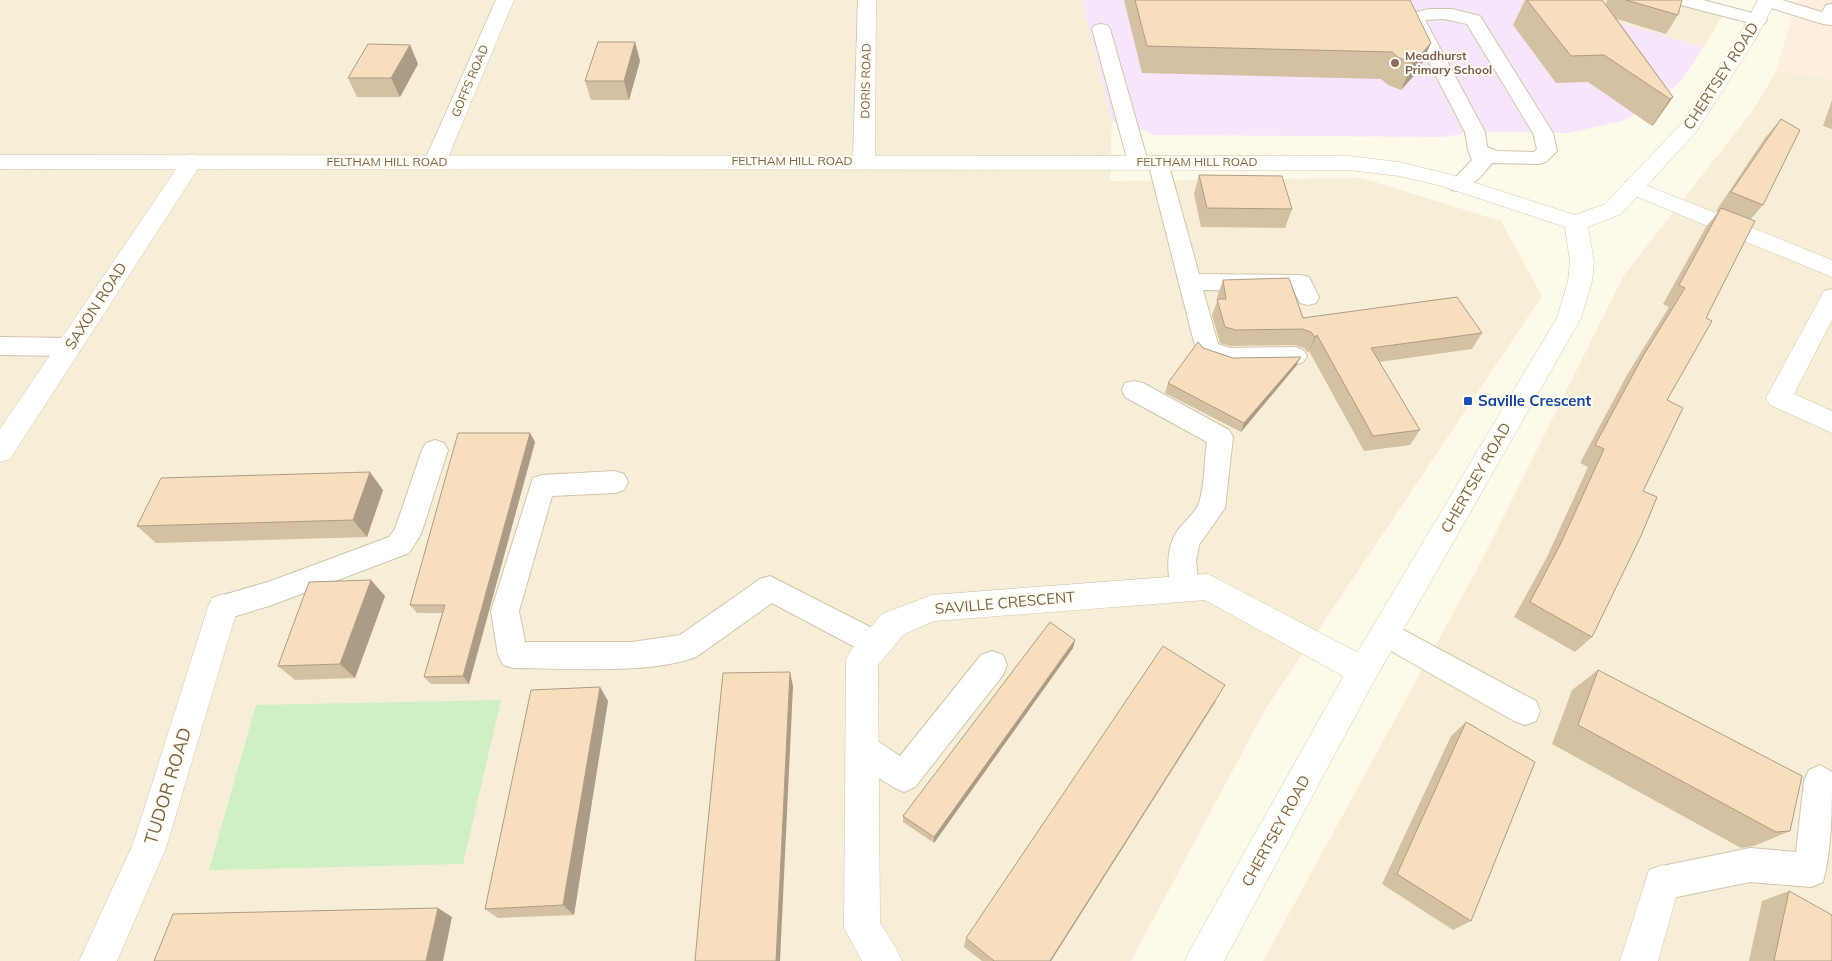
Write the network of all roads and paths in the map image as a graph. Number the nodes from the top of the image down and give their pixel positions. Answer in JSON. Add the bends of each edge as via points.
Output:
{"nodes":[{"id":1,"x":505,"y":0,"type":"edge"},
{"id":2,"x":867,"y":0,"type":"edge"},
{"id":3,"x":1683,"y":0,"type":"edge"},
{"id":4,"x":1767,"y":0,"type":"edge"},
{"id":5,"x":1832,"y":9,"type":"edge"},
{"id":6,"x":1758,"y":20,"type":"junction"},
{"id":7,"x":1101,"y":29,"type":"dead end"},
{"id":8,"x":1478,"y":150,"type":"junction"},
{"id":9,"x":192,"y":161,"type":"junction"},
{"id":10,"x":0,"y":162,"type":"edge"},
{"id":11,"x":435,"y":162,"type":"junction"},
{"id":12,"x":864,"y":162,"type":"junction"},
{"id":13,"x":1148,"y":162,"type":"junction"},
{"id":14,"x":1458,"y":185,"type":"junction"},
{"id":15,"x":1633,"y":187,"type":"junction"},
{"id":16,"x":1576,"y":223,"type":"junction"},
{"id":17,"x":1832,"y":269,"type":"edge"},
{"id":18,"x":1190,"y":282,"type":"junction"},
{"id":19,"x":1308,"y":297,"type":"dead end"},
{"id":20,"x":1832,"y":297,"type":"edge"},
{"id":21,"x":0,"y":346,"type":"edge"},
{"id":22,"x":70,"y":347,"type":"junction"},
{"id":23,"x":1295,"y":356,"type":"edge"},
{"id":24,"x":1134,"y":390,"type":"dead end"},
{"id":25,"x":1832,"y":423,"type":"edge"},
{"id":26,"x":435,"y":450,"type":"dead end"},
{"id":27,"x":0,"y":451,"type":"edge"},
{"id":28,"x":616,"y":482,"type":"dead end"},
{"id":29,"x":1185,"y":588,"type":"junction"},
{"id":30,"x":223,"y":607,"type":"joint"},
{"id":31,"x":1385,"y":633,"type":"junction"},
{"id":32,"x":876,"y":644,"type":"junction"},
{"id":33,"x":992,"y":665,"type":"dead end"},
{"id":34,"x":1363,"y":671,"type":"junction"},
{"id":35,"x":1525,"y":711,"type":"dead end"},
{"id":36,"x":862,"y":749,"type":"junction"},
{"id":37,"x":1820,"y":781,"type":"dead end"},
{"id":38,"x":1662,"y":883,"type":"joint"},
{"id":39,"x":98,"y":961,"type":"edge"},
{"id":40,"x":883,"y":961,"type":"edge"},
{"id":41,"x":1204,"y":961,"type":"edge"},
{"id":42,"x":1639,"y":961,"type":"edge"}],
"edges":[{"from":1,"to":11,"type":"street","name":"GOFFS ROAD"},
{"from":2,"to":12,"type":"street","name":"DORIS ROAD"},
{"from":3,"to":6,"type":"lane"},
{"from":4,"to":5,"type":"lane","via":[[1829,20]]},
{"from":4,"to":6,"type":"street","name":"CHERTSEY ROAD"},
{"from":6,"to":15,"type":"street","name":"CHERTSEY ROAD","via":[[1689,128]]},
{"from":7,"to":13,"type":"lane"},
{"from":8,"to":8,"type":"lane","via":[[1494,157],[1539,158],[1546,151],[1543,133],[1474,20],[1462,15],[1424,14],[1415,18],[1475,132]]},
{"from":8,"to":14,"type":"lane","via":[[1483,161]]},
{"from":9,"to":10,"type":"street","name":"FELTHAM HILL ROAD"},
{"from":9,"to":11,"type":"street","name":"FELTHAM HILL ROAD"},
{"from":9,"to":22,"type":"street","name":"SAXON ROAD"},
{"from":11,"to":12,"type":"street","name":"FELTHAM HILL ROAD"},
{"from":12,"to":13,"type":"street","name":"FELTHAM HILL ROAD"},
{"from":13,"to":14,"type":"street","name":"FELTHAM HILL ROAD","via":[[1349,163],[1399,169]]},
{"from":13,"to":18,"type":"lane"},
{"from":14,"to":16,"type":"street","name":"FELTHAM HILL ROAD"},
{"from":15,"to":16,"type":"street","name":"CHERTSEY ROAD","via":[[1613,210]]},
{"from":15,"to":17,"type":"street"},
{"from":16,"to":31,"type":"street","name":"CHERTSEY ROAD","via":[[1582,262],[1569,318]]},
{"from":18,"to":19,"type":"lane","via":[[1301,284]]},
{"from":18,"to":23,"type":"lane","via":[[1208,350],[1229,357]]},
{"from":20,"to":25,"type":"street","via":[[1778,398]]},
{"from":21,"to":22,"type":"lane"},
{"from":22,"to":27,"type":"street","name":"SAXON ROAD"},
{"from":24,"to":29,"type":"lane","via":[[1220,437],[1212,508],[1186,541],[1182,562]]},
{"from":26,"to":30,"type":"lane","via":[[407,534],[399,544],[272,593]]},
{"from":28,"to":32,"type":"lane","via":[[542,486],[505,611],[513,655],[632,655],[686,648],[770,588]]},
{"from":29,"to":32,"type":"street","name":"SAVILLE CRESCENT","via":[[932,608],[893,624]]},
{"from":29,"to":34,"type":"street","name":"SAVILLE CRESCENT","via":[[1208,587]]},
{"from":30,"to":39,"type":"street","name":"TUDOR ROAD","via":[[149,848]]},
{"from":31,"to":34,"type":"street","name":"CHERTSEY ROAD"},
{"from":31,"to":35,"type":"lane"},
{"from":32,"to":36,"type":"street","name":"SAVILLE CRESCENT","via":[[862,660]]},
{"from":33,"to":36,"type":"lane","via":[[904,776]]},
{"from":34,"to":41,"type":"street","name":"CHERTSEY ROAD"},
{"from":36,"to":40,"type":"street","name":"SAVILLE CRESCENT","via":[[862,928]]},
{"from":37,"to":38,"type":"lane","via":[[1811,870],[1750,865]]},
{"from":38,"to":42,"type":"street"}]}
